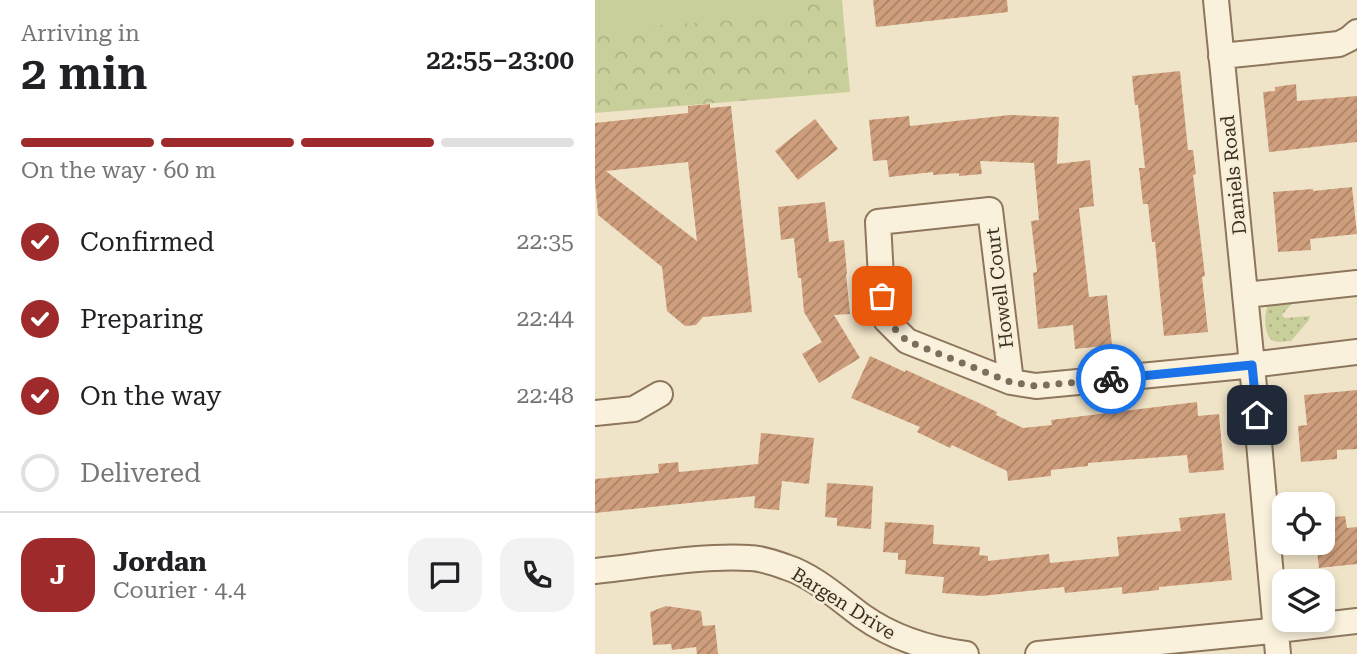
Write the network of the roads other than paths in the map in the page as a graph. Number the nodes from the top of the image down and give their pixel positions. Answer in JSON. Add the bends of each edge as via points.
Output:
{"nodes":[{"id":1,"x":1216,"y":0,"type":"edge"},
{"id":2,"x":1357,"y":33,"type":"edge"},
{"id":3,"x":1221,"y":56,"type":"junction"},
{"id":4,"x":1357,"y":283,"type":"edge"},
{"id":5,"x":1245,"y":295,"type":"junction"},
{"id":6,"x":1357,"y":352,"type":"edge"},
{"id":7,"x":1252,"y":365,"type":"junction"},
{"id":8,"x":1010,"y":382,"type":"junction"},
{"id":9,"x":660,"y":394,"type":"dead end"},
{"id":10,"x":595,"y":414,"type":"edge"},
{"id":11,"x":595,"y":571,"type":"edge"},
{"id":12,"x":1357,"y":621,"type":"edge"},
{"id":13,"x":1277,"y":642,"type":"edge"},
{"id":14,"x":966,"y":654,"type":"edge"},
{"id":15,"x":1038,"y":654,"type":"edge"}],
"edges":[{"from":1,"to":3,"type":"street","name":"Daniels Road"},
{"from":2,"to":3,"type":"street","via":[[1339,44]]},
{"from":3,"to":5,"type":"street","name":"Daniels Road"},
{"from":4,"to":5,"type":"street"},
{"from":5,"to":7,"type":"street","name":"Daniels Road"},
{"from":6,"to":7,"type":"street"},
{"from":7,"to":8,"type":"street","name":"Howell Court","via":[[1035,386]]},
{"from":7,"to":13,"type":"street","name":"Daniels Road"},
{"from":8,"to":8,"type":"street","name":"Howell Court","via":[[990,210],[878,222],[886,320],[907,341]]},
{"from":9,"to":10,"type":"street","via":[[634,409]]},
{"from":11,"to":14,"type":"street","name":"Bargen Drive","via":[[752,558],[788,567],[904,640]]},
{"from":12,"to":13,"type":"street"},
{"from":13,"to":15,"type":"street"}]}
